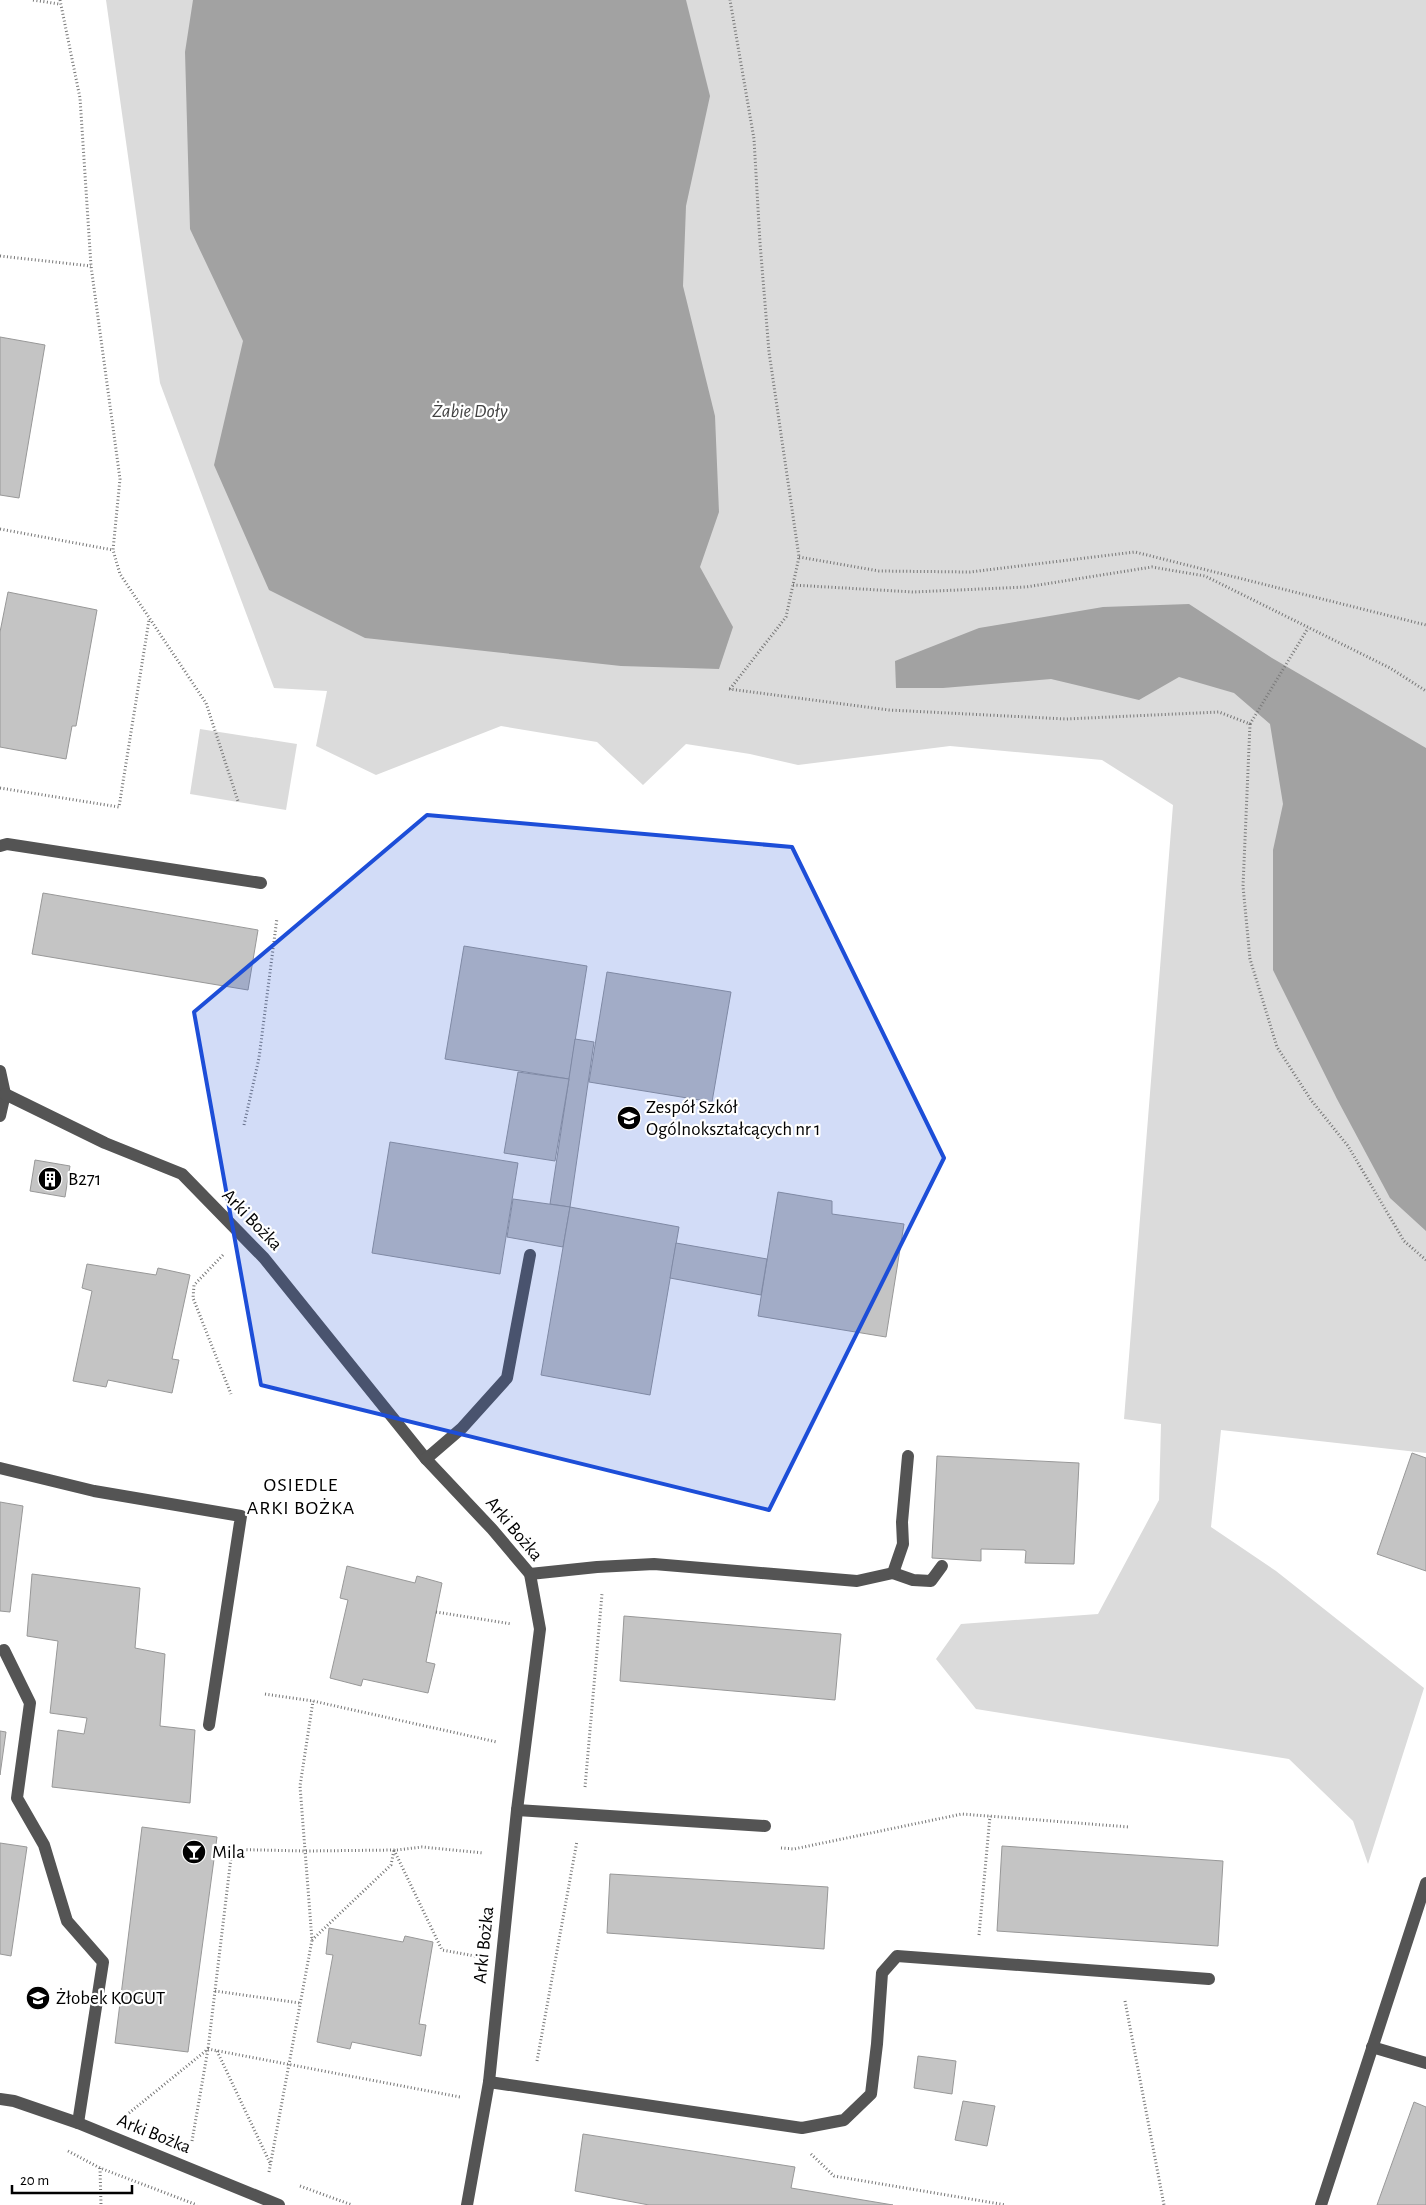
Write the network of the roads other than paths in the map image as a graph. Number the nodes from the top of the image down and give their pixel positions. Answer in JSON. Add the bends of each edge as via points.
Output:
{"nodes":[{"id":1,"x":0,"y":846,"type":"edge"},
{"id":2,"x":261,"y":883,"type":"dead end"},
{"id":3,"x":0,"y":1071,"type":"edge"},
{"id":4,"x":5,"y":1094,"type":"junction"},
{"id":5,"x":0,"y":1116,"type":"edge"},
{"id":6,"x":530,"y":1255,"type":"dead end"},
{"id":7,"x":908,"y":1456,"type":"dead end"},
{"id":8,"x":426,"y":1459,"type":"junction"},
{"id":9,"x":0,"y":1468,"type":"edge"},
{"id":10,"x":942,"y":1566,"type":"dead end"},
{"id":11,"x":893,"y":1573,"type":"junction"},
{"id":12,"x":530,"y":1574,"type":"junction"},
{"id":13,"x":4,"y":1650,"type":"dead end"},
{"id":14,"x":209,"y":1725,"type":"dead end"},
{"id":15,"x":517,"y":1810,"type":"junction"},
{"id":16,"x":765,"y":1826,"type":"dead end"},
{"id":17,"x":1426,"y":1883,"type":"edge"},
{"id":18,"x":1209,"y":1979,"type":"dead end"},
{"id":19,"x":1372,"y":2047,"type":"junction"},
{"id":20,"x":1426,"y":2063,"type":"edge"},
{"id":21,"x":489,"y":2082,"type":"junction"},
{"id":22,"x":0,"y":2093,"type":"edge"},
{"id":23,"x":0,"y":2098,"type":"edge"},
{"id":24,"x":14,"y":2101,"type":"junction"},
{"id":25,"x":78,"y":2123,"type":"junction"},
{"id":26,"x":279,"y":2205,"type":"edge"},
{"id":27,"x":466,"y":2205,"type":"edge"},
{"id":28,"x":1321,"y":2205,"type":"edge"}],
"edges":[{"from":1,"to":2,"type":"street","via":[[7,844]]},
{"from":3,"to":4,"type":"street"},
{"from":4,"to":5,"type":"street"},
{"from":4,"to":8,"type":"street","name":"Arki Bożka","via":[[105,1143],[182,1174],[264,1258]]},
{"from":6,"to":8,"type":"street","via":[[507,1378],[462,1428]]},
{"from":7,"to":11,"type":"street","via":[[903,1544]]},
{"from":8,"to":12,"type":"street","name":"Arki Bożka"},
{"from":9,"to":14,"type":"street","via":[[94,1490],[240,1516]]},
{"from":10,"to":11,"type":"street","via":[[931,1581],[913,1580]]},
{"from":11,"to":12,"type":"street","via":[[857,1580],[654,1564]]},
{"from":12,"to":15,"type":"street","name":"Arki Bożka","via":[[540,1629]]},
{"from":13,"to":25,"type":"street","via":[[30,1703],[17,1798],[44,1846],[67,1921],[103,1962]]},
{"from":15,"to":16,"type":"street"},
{"from":15,"to":21,"type":"street","name":"Arki Bożka"},
{"from":17,"to":19,"type":"street"},
{"from":18,"to":21,"type":"street","via":[[897,1956],[882,1974],[870,2094],[844,2120],[802,2128]]},
{"from":19,"to":20,"type":"street"},
{"from":19,"to":28,"type":"street"},
{"from":21,"to":27,"type":"street","name":"Arki Bożka"},
{"from":22,"to":24,"type":"street","name":"Arki Bożka"},
{"from":23,"to":24,"type":"street","name":"Arki Bożka"},
{"from":24,"to":25,"type":"street","name":"Arki Bożka"},
{"from":25,"to":26,"type":"street","name":"Arki Bożka"}]}
